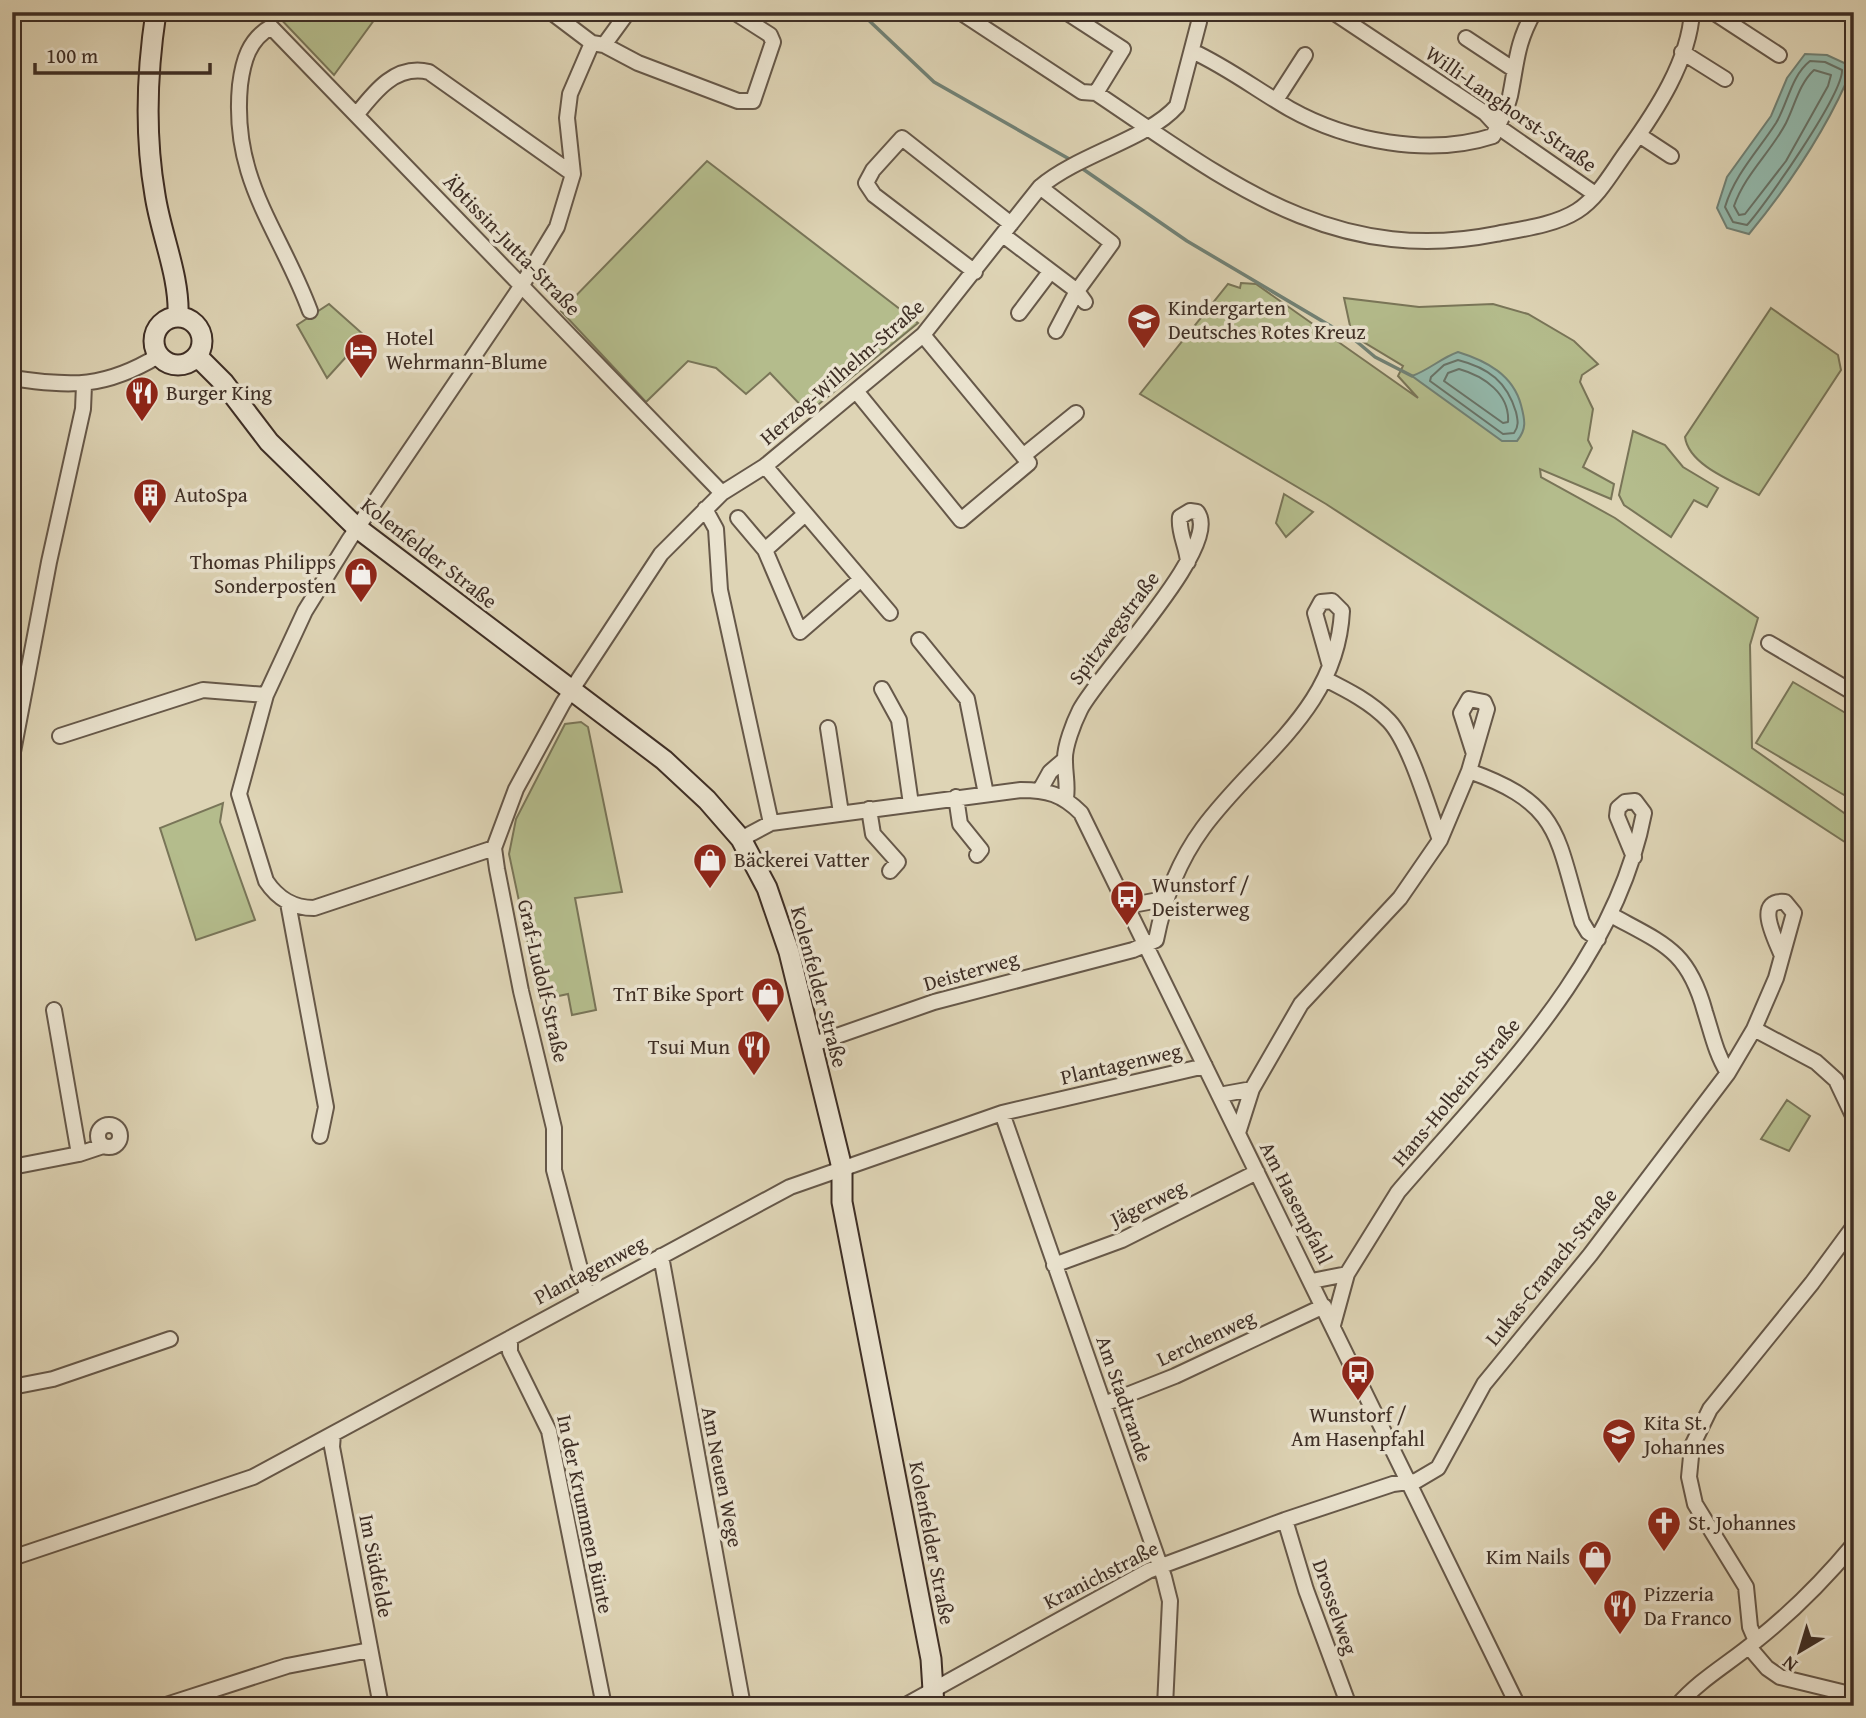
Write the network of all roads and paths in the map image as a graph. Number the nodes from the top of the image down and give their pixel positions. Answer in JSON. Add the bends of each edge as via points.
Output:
{"nodes":[{"id":1,"x":156,"y":12,"type":"edge"},
{"id":2,"x":551,"y":12,"type":"edge"},
{"id":3,"x":628,"y":12,"type":"edge"},
{"id":4,"x":734,"y":12,"type":"edge"},
{"id":5,"x":960,"y":12,"type":"edge"},
{"id":6,"x":1066,"y":12,"type":"edge"},
{"id":7,"x":1198,"y":12,"type":"edge"},
{"id":8,"x":1333,"y":12,"type":"edge"},
{"id":9,"x":1534,"y":12,"type":"edge"},
{"id":10,"x":1692,"y":12,"type":"edge"},
{"id":11,"x":1713,"y":12,"type":"edge"},
{"id":12,"x":1466,"y":38,"type":"dead end"},
{"id":13,"x":598,"y":44,"type":"junction"},
{"id":14,"x":1192,"y":51,"type":"junction"},
{"id":15,"x":1682,"y":52,"type":"junction"},
{"id":16,"x":1305,"y":55,"type":"dead end"},
{"id":17,"x":1779,"y":55,"type":"dead end"},
{"id":18,"x":1513,"y":69,"type":"junction"},
{"id":19,"x":1725,"y":79,"type":"dead end"},
{"id":20,"x":1096,"y":93,"type":"junction"},
{"id":21,"x":1276,"y":100,"type":"junction"},
{"id":22,"x":357,"y":114,"type":"junction"},
{"id":23,"x":1497,"y":126,"type":"junction"},
{"id":24,"x":1147,"y":128,"type":"junction"},
{"id":25,"x":1639,"y":135,"type":"junction"},
{"id":26,"x":1671,"y":156,"type":"dead end"},
{"id":27,"x":572,"y":174,"type":"junction"},
{"id":28,"x":1040,"y":187,"type":"junction"},
{"id":29,"x":1595,"y":194,"type":"junction"},
{"id":30,"x":1007,"y":230,"type":"junction"},
{"id":31,"x":975,"y":272,"type":"junction"},
{"id":32,"x":1050,"y":272,"type":"junction"},
{"id":33,"x":522,"y":285,"type":"junction"},
{"id":34,"x":1081,"y":297,"type":"junction"},
{"id":35,"x":310,"y":311,"type":"dead end"},
{"id":36,"x":1020,"y":313,"type":"dead end"},
{"id":37,"x":178,"y":317,"type":"junction"},
{"id":38,"x":1056,"y":331,"type":"dead end"},
{"id":39,"x":923,"y":335,"type":"junction"},
{"id":40,"x":158,"y":356,"type":"junction"},
{"id":41,"x":197,"y":356,"type":"junction"},
{"id":42,"x":12,"y":378,"type":"edge"},
{"id":43,"x":84,"y":385,"type":"junction"},
{"id":44,"x":856,"y":391,"type":"junction"},
{"id":45,"x":1076,"y":413,"type":"dead end"},
{"id":46,"x":1023,"y":456,"type":"junction"},
{"id":47,"x":765,"y":466,"type":"junction"},
{"id":48,"x":722,"y":494,"type":"junction"},
{"id":49,"x":705,"y":509,"type":"junction"},
{"id":50,"x":804,"y":514,"type":"junction"},
{"id":51,"x":738,"y":518,"type":"dead end"},
{"id":52,"x":356,"y":527,"type":"junction"},
{"id":53,"x":765,"y":550,"type":"junction"},
{"id":54,"x":1188,"y":562,"type":"dead end"},
{"id":55,"x":860,"y":580,"type":"junction"},
{"id":56,"x":890,"y":613,"type":"dead end"},
{"id":57,"x":919,"y":640,"type":"dead end"},
{"id":58,"x":1769,"y":643,"type":"dead end"},
{"id":59,"x":882,"y":690,"type":"dead end"},
{"id":60,"x":572,"y":691,"type":"junction"},
{"id":61,"x":1854,"y":693,"type":"edge"},
{"id":62,"x":266,"y":695,"type":"junction"},
{"id":63,"x":828,"y":728,"type":"dead end"},
{"id":64,"x":60,"y":736,"type":"dead end"},
{"id":65,"x":1474,"y":754,"type":"dead end"},
{"id":66,"x":12,"y":757,"type":"edge"},
{"id":67,"x":1064,"y":760,"type":"junction"},
{"id":68,"x":1469,"y":771,"type":"junction"},
{"id":69,"x":1040,"y":790,"type":"junction"},
{"id":70,"x":986,"y":794,"type":"junction"},
{"id":71,"x":956,"y":797,"type":"junction"},
{"id":72,"x":1066,"y":798,"type":"junction"},
{"id":73,"x":911,"y":804,"type":"junction"},
{"id":74,"x":869,"y":810,"type":"junction"},
{"id":75,"x":841,"y":813,"type":"junction"},
{"id":76,"x":771,"y":823,"type":"junction"},
{"id":77,"x":741,"y":839,"type":"junction"},
{"id":78,"x":1440,"y":840,"type":"junction"},
{"id":79,"x":494,"y":848,"type":"junction"},
{"id":80,"x":978,"y":855,"type":"dead end"},
{"id":81,"x":1634,"y":857,"type":"dead end"},
{"id":82,"x":890,"y":871,"type":"dead end"},
{"id":83,"x":1164,"y":899,"type":"junction"},
{"id":84,"x":288,"y":903,"type":"junction"},
{"id":85,"x":1127,"y":906,"type":"junction"},
{"id":86,"x":1611,"y":915,"type":"junction"},
{"id":87,"x":1598,"y":939,"type":"junction"},
{"id":88,"x":1146,"y":946,"type":"junction"},
{"id":89,"x":1782,"y":956,"type":"dead end"},
{"id":90,"x":54,"y":1010,"type":"dead end"},
{"id":91,"x":1754,"y":1029,"type":"junction"},
{"id":92,"x":811,"y":1045,"type":"junction"},
{"id":93,"x":1205,"y":1066,"type":"junction"},
{"id":94,"x":1728,"y":1073,"type":"junction"},
{"id":95,"x":1252,"y":1089,"type":"junction"},
{"id":96,"x":1219,"y":1095,"type":"junction"},
{"id":97,"x":1002,"y":1113,"type":"junction"},
{"id":98,"x":1854,"y":1118,"type":"edge"},
{"id":99,"x":1238,"y":1133,"type":"junction"},
{"id":100,"x":320,"y":1136,"type":"dead end"},
{"id":101,"x":103,"y":1146,"type":"dead end"},
{"id":102,"x":79,"y":1154,"type":"junction"},
{"id":103,"x":12,"y":1167,"type":"edge"},
{"id":104,"x":842,"y":1168,"type":"junction"},
{"id":105,"x":1257,"y":1172,"type":"junction"},
{"id":106,"x":1854,"y":1226,"type":"edge"},
{"id":107,"x":661,"y":1256,"type":"junction"},
{"id":108,"x":1055,"y":1265,"type":"junction"},
{"id":109,"x":1347,"y":1274,"type":"junction"},
{"id":110,"x":1312,"y":1281,"type":"junction"},
{"id":111,"x":587,"y":1295,"type":"junction"},
{"id":112,"x":1324,"y":1306,"type":"junction"},
{"id":113,"x":1333,"y":1325,"type":"junction"},
{"id":114,"x":510,"y":1338,"type":"junction"},
{"id":115,"x":170,"y":1339,"type":"dead end"},
{"id":116,"x":12,"y":1387,"type":"edge"},
{"id":117,"x":1104,"y":1404,"type":"junction"},
{"id":118,"x":333,"y":1434,"type":"junction"},
{"id":119,"x":1409,"y":1482,"type":"junction"},
{"id":120,"x":1285,"y":1520,"type":"junction"},
{"id":121,"x":1854,"y":1544,"type":"edge"},
{"id":122,"x":12,"y":1558,"type":"edge"},
{"id":123,"x":1160,"y":1566,"type":"junction"},
{"id":124,"x":1753,"y":1644,"type":"junction"},
{"id":125,"x":370,"y":1650,"type":"junction"},
{"id":126,"x":1854,"y":1695,"type":"edge"},
{"id":127,"x":935,"y":1697,"type":"edge"},
{"id":128,"x":163,"y":1706,"type":"edge"},
{"id":129,"x":381,"y":1706,"type":"edge"},
{"id":130,"x":604,"y":1706,"type":"edge"},
{"id":131,"x":743,"y":1706,"type":"edge"},
{"id":132,"x":904,"y":1706,"type":"edge"},
{"id":133,"x":1165,"y":1706,"type":"edge"},
{"id":134,"x":1349,"y":1706,"type":"edge"},
{"id":135,"x":1518,"y":1706,"type":"edge"},
{"id":136,"x":1676,"y":1706,"type":"edge"}],
"edges":[{"from":1,"to":37,"type":"main road","via":[[150,151],[161,228],[177,289]]},
{"from":2,"to":13,"type":"street"},
{"from":3,"to":13,"type":"street"},
{"from":4,"to":13,"type":"street","via":[[770,35],[772,42],[753,101],[738,101]]},
{"from":5,"to":20,"type":"street","via":[[1082,92]]},
{"from":6,"to":20,"type":"street","via":[[1123,49]]},
{"from":7,"to":14,"type":"street","name":"Herzog-Wilhelm-Straße"},
{"from":8,"to":23,"type":"street","name":"Willi-Langhorst-Straße","via":[[1485,113]]},
{"from":9,"to":18,"type":"street","via":[[1520,35]]},
{"from":10,"to":15,"type":"street"},
{"from":11,"to":17,"type":"street"},
{"from":12,"to":18,"type":"street"},
{"from":13,"to":27,"type":"street","via":[[570,94],[567,118]]},
{"from":14,"to":21,"type":"street"},
{"from":14,"to":24,"type":"street","name":"Herzog-Wilhelm-Straße","via":[[1177,106]]},
{"from":15,"to":19,"type":"street"},
{"from":15,"to":25,"type":"street"},
{"from":16,"to":21,"type":"street"},
{"from":18,"to":23,"type":"street","via":[[1510,99]]},
{"from":20,"to":24,"type":"street"},
{"from":21,"to":23,"type":"street","via":[[1330,127],[1388,141],[1474,142],[1493,136]]},
{"from":22,"to":27,"type":"street","via":[[395,76],[418,69],[429,72]]},
{"from":22,"to":33,"type":"street","name":"Äbtissin-Jutta-Straße"},
{"from":22,"to":35,"type":"street","name":"Äbtissin-Jutta-Straße","via":[[271,27],[257,34],[242,74],[239,133],[255,195]]},
{"from":23,"to":29,"type":"street","name":"Willi-Langhorst-Straße"},
{"from":24,"to":28,"type":"street","name":"Herzog-Wilhelm-Straße","via":[[1066,167]]},
{"from":24,"to":29,"type":"street","via":[[1269,204],[1330,227],[1373,236],[1411,240],[1481,237],[1553,221],[1576,211]]},
{"from":25,"to":26,"type":"street"},
{"from":25,"to":29,"type":"street"},
{"from":27,"to":33,"type":"street","via":[[557,227]]},
{"from":28,"to":30,"type":"street","name":"Herzog-Wilhelm-Straße"},
{"from":28,"to":34,"type":"street","via":[[1112,243]]},
{"from":30,"to":31,"type":"street","name":"Herzog-Wilhelm-Straße"},
{"from":30,"to":31,"type":"street","via":[[902,138],[873,170],[866,183],[874,195]]},
{"from":30,"to":32,"type":"street"},
{"from":31,"to":39,"type":"street","name":"Herzog-Wilhelm-Straße"},
{"from":32,"to":34,"type":"street"},
{"from":32,"to":36,"type":"street"},
{"from":33,"to":48,"type":"street","name":"Äbtissin-Jutta-Straße"},
{"from":33,"to":52,"type":"street"},
{"from":34,"to":38,"type":"street"},
{"from":37,"to":40,"type":"main road","via":[[163,322],[154,334]]},
{"from":37,"to":41,"type":"main road","via":[[192,322],[201,334]]},
{"from":39,"to":44,"type":"street","name":"Herzog-Wilhelm-Straße"},
{"from":39,"to":46,"type":"street"},
{"from":40,"to":41,"type":"main road","via":[[178,366]]},
{"from":40,"to":43,"type":"street","via":[[107,381]]},
{"from":41,"to":52,"type":"main road","name":"Kolenfelder Straße","via":[[278,452]]},
{"from":42,"to":43,"type":"street"},
{"from":43,"to":66,"type":"street","via":[[83,409]]},
{"from":44,"to":46,"type":"street","via":[[961,520],[1029,463]]},
{"from":44,"to":47,"type":"street","name":"Herzog-Wilhelm-Straße"},
{"from":45,"to":46,"type":"street"},
{"from":47,"to":48,"type":"street","name":"Herzog-Wilhelm-Straße"},
{"from":47,"to":50,"type":"street"},
{"from":48,"to":49,"type":"street","name":"Herzog-Wilhelm-Straße"},
{"from":49,"to":60,"type":"street","name":"Herzog-Wilhelm-Straße","via":[[661,554]]},
{"from":49,"to":76,"type":"street","via":[[716,528],[720,590]]},
{"from":50,"to":53,"type":"street"},
{"from":50,"to":55,"type":"street"},
{"from":51,"to":53,"type":"street"},
{"from":52,"to":60,"type":"main road","name":"Kolenfelder Straße"},
{"from":52,"to":62,"type":"street","via":[[305,611]]},
{"from":53,"to":55,"type":"street","via":[[800,632]]},
{"from":54,"to":67,"type":"street","name":"Spitzwegstraße","via":[[1160,606],[1087,697]]},
{"from":55,"to":56,"type":"street"},
{"from":57,"to":70,"type":"street","via":[[967,699]]},
{"from":58,"to":61,"type":"street"},
{"from":59,"to":73,"type":"street","via":[[899,720]]},
{"from":60,"to":77,"type":"main road","name":"Kolenfelder Straße","via":[[664,760]]},
{"from":60,"to":79,"type":"street","via":[[516,789]]},
{"from":62,"to":64,"type":"street","via":[[203,690]]},
{"from":62,"to":84,"type":"street","via":[[239,794],[266,881]]},
{"from":63,"to":75,"type":"street"},
{"from":65,"to":68,"type":"street"},
{"from":67,"to":69,"type":"street","name":"Spitzwegstraße"},
{"from":67,"to":72,"type":"street","name":"Spitzwegstraße","via":[[1069,779]]},
{"from":68,"to":78,"type":"street"},
{"from":68,"to":87,"type":"street","via":[[1516,790],[1546,818],[1555,832],[1582,922]]},
{"from":69,"to":70,"type":"street"},
{"from":69,"to":72,"type":"street"},
{"from":70,"to":71,"type":"street"},
{"from":71,"to":73,"type":"street"},
{"from":71,"to":80,"type":"street","via":[[960,824],[982,850]]},
{"from":72,"to":85,"type":"street","name":"Am Hasenpfahl","via":[[1081,813]]},
{"from":73,"to":74,"type":"street"},
{"from":74,"to":75,"type":"street"},
{"from":74,"to":82,"type":"street","via":[[873,834],[898,862]]},
{"from":75,"to":76,"type":"street"},
{"from":76,"to":77,"type":"street"},
{"from":77,"to":92,"type":"main road","name":"Kolenfelder Straße","via":[[776,909]]},
{"from":78,"to":83,"type":"street","via":[[1389,721],[1328,673],[1293,731],[1203,828]]},
{"from":78,"to":95,"type":"street","via":[[1400,898],[1301,1004]]},
{"from":79,"to":84,"type":"street","via":[[314,908]]},
{"from":79,"to":111,"type":"street","name":"Graf-Ludolf-Straße","via":[[521,991],[554,1128],[554,1170]]},
{"from":81,"to":86,"type":"street","name":"Hans-Holbein-Straße"},
{"from":83,"to":85,"type":"street"},
{"from":83,"to":88,"type":"street","via":[[1156,940]]},
{"from":84,"to":100,"type":"street","via":[[326,1108]]},
{"from":85,"to":88,"type":"street","name":"Am Hasenpfahl"},
{"from":86,"to":87,"type":"street","name":"Hans-Holbein-Straße"},
{"from":86,"to":94,"type":"street","via":[[1665,945],[1683,961],[1698,984],[1718,1058]]},
{"from":87,"to":109,"type":"street","name":"Hans-Holbein-Straße","via":[[1550,1013],[1398,1192]]},
{"from":88,"to":92,"type":"street","name":"Deisterweg","via":[[934,1002]]},
{"from":88,"to":93,"type":"street","name":"Am Hasenpfahl"},
{"from":89,"to":91,"type":"street","name":"Lukas-Cranach-Straße"},
{"from":90,"to":102,"type":"street"},
{"from":91,"to":94,"type":"street","name":"Lukas-Cranach-Straße"},
{"from":91,"to":98,"type":"street","via":[[1816,1062],[1836,1080]]},
{"from":92,"to":104,"type":"main road","name":"Kolenfelder Straße"},
{"from":93,"to":96,"type":"street","name":"Am Hasenpfahl"},
{"from":93,"to":97,"type":"street","name":"Plantagenweg"},
{"from":94,"to":119,"type":"street","name":"Lukas-Cranach-Straße","via":[[1590,1255],[1484,1384],[1438,1468]]},
{"from":95,"to":96,"type":"street"},
{"from":95,"to":99,"type":"street"},
{"from":96,"to":99,"type":"street","name":"Am Hasenpfahl"},
{"from":97,"to":104,"type":"street","name":"Plantagenweg"},
{"from":97,"to":108,"type":"street","name":"Am Stadtrande"},
{"from":99,"to":105,"type":"street","name":"Am Hasenpfahl"},
{"from":101,"to":102,"type":"street"},
{"from":102,"to":103,"type":"street"},
{"from":104,"to":107,"type":"street","name":"Plantagenweg","via":[[790,1187]]},
{"from":104,"to":127,"type":"main road","name":"Kolenfelder Straße","via":[[842,1202]]},
{"from":105,"to":108,"type":"street","name":"Jägerweg","via":[[1122,1240]]},
{"from":105,"to":110,"type":"street","name":"Am Hasenpfahl"},
{"from":106,"to":124,"type":"street","via":[[1710,1409],[1692,1446],[1689,1477],[1695,1504],[1746,1587]]},
{"from":107,"to":111,"type":"street","name":"Plantagenweg"},
{"from":107,"to":131,"type":"street","name":"Am Neuen Wege"},
{"from":108,"to":117,"type":"street","name":"Am Stadtrande"},
{"from":109,"to":110,"type":"street"},
{"from":109,"to":113,"type":"street","name":"Hans-Holbein-Straße"},
{"from":110,"to":112,"type":"street","name":"Am Hasenpfahl"},
{"from":111,"to":114,"type":"street","name":"Plantagenweg"},
{"from":112,"to":113,"type":"street","name":"Am Hasenpfahl"},
{"from":112,"to":117,"type":"street","name":"Lerchenweg"},
{"from":113,"to":119,"type":"street","name":"Am Hasenpfahl"},
{"from":114,"to":118,"type":"street","name":"Plantagenweg"},
{"from":114,"to":130,"type":"street","name":"In der Krummen Bünte","via":[[510,1352],[549,1431]]},
{"from":115,"to":116,"type":"street","via":[[53,1379]]},
{"from":117,"to":123,"type":"street","name":"Am Stadtrande"},
{"from":118,"to":122,"type":"street","name":"Plantagenweg","via":[[253,1477]]},
{"from":118,"to":125,"type":"street","name":"Im Südfelde"},
{"from":119,"to":120,"type":"street","name":"Kranichstraße"},
{"from":119,"to":135,"type":"street","name":"Am Hasenpfahl"},
{"from":120,"to":123,"type":"street","name":"Kranichstraße"},
{"from":120,"to":134,"type":"street","name":"Drosselweg"},
{"from":121,"to":124,"type":"street"},
{"from":123,"to":127,"type":"street","name":"Kranichstraße"},
{"from":123,"to":133,"type":"street","name":"Am Stadtrande","via":[[1170,1601]]},
{"from":124,"to":126,"type":"street","via":[[1767,1668],[1780,1677]]},
{"from":124,"to":136,"type":"street","via":[[1694,1686]]},
{"from":125,"to":128,"type":"street","via":[[287,1666]]},
{"from":125,"to":129,"type":"street","name":"Im Südfelde"},
{"from":127,"to":132,"type":"street","name":"Kranichstraße"}]}
